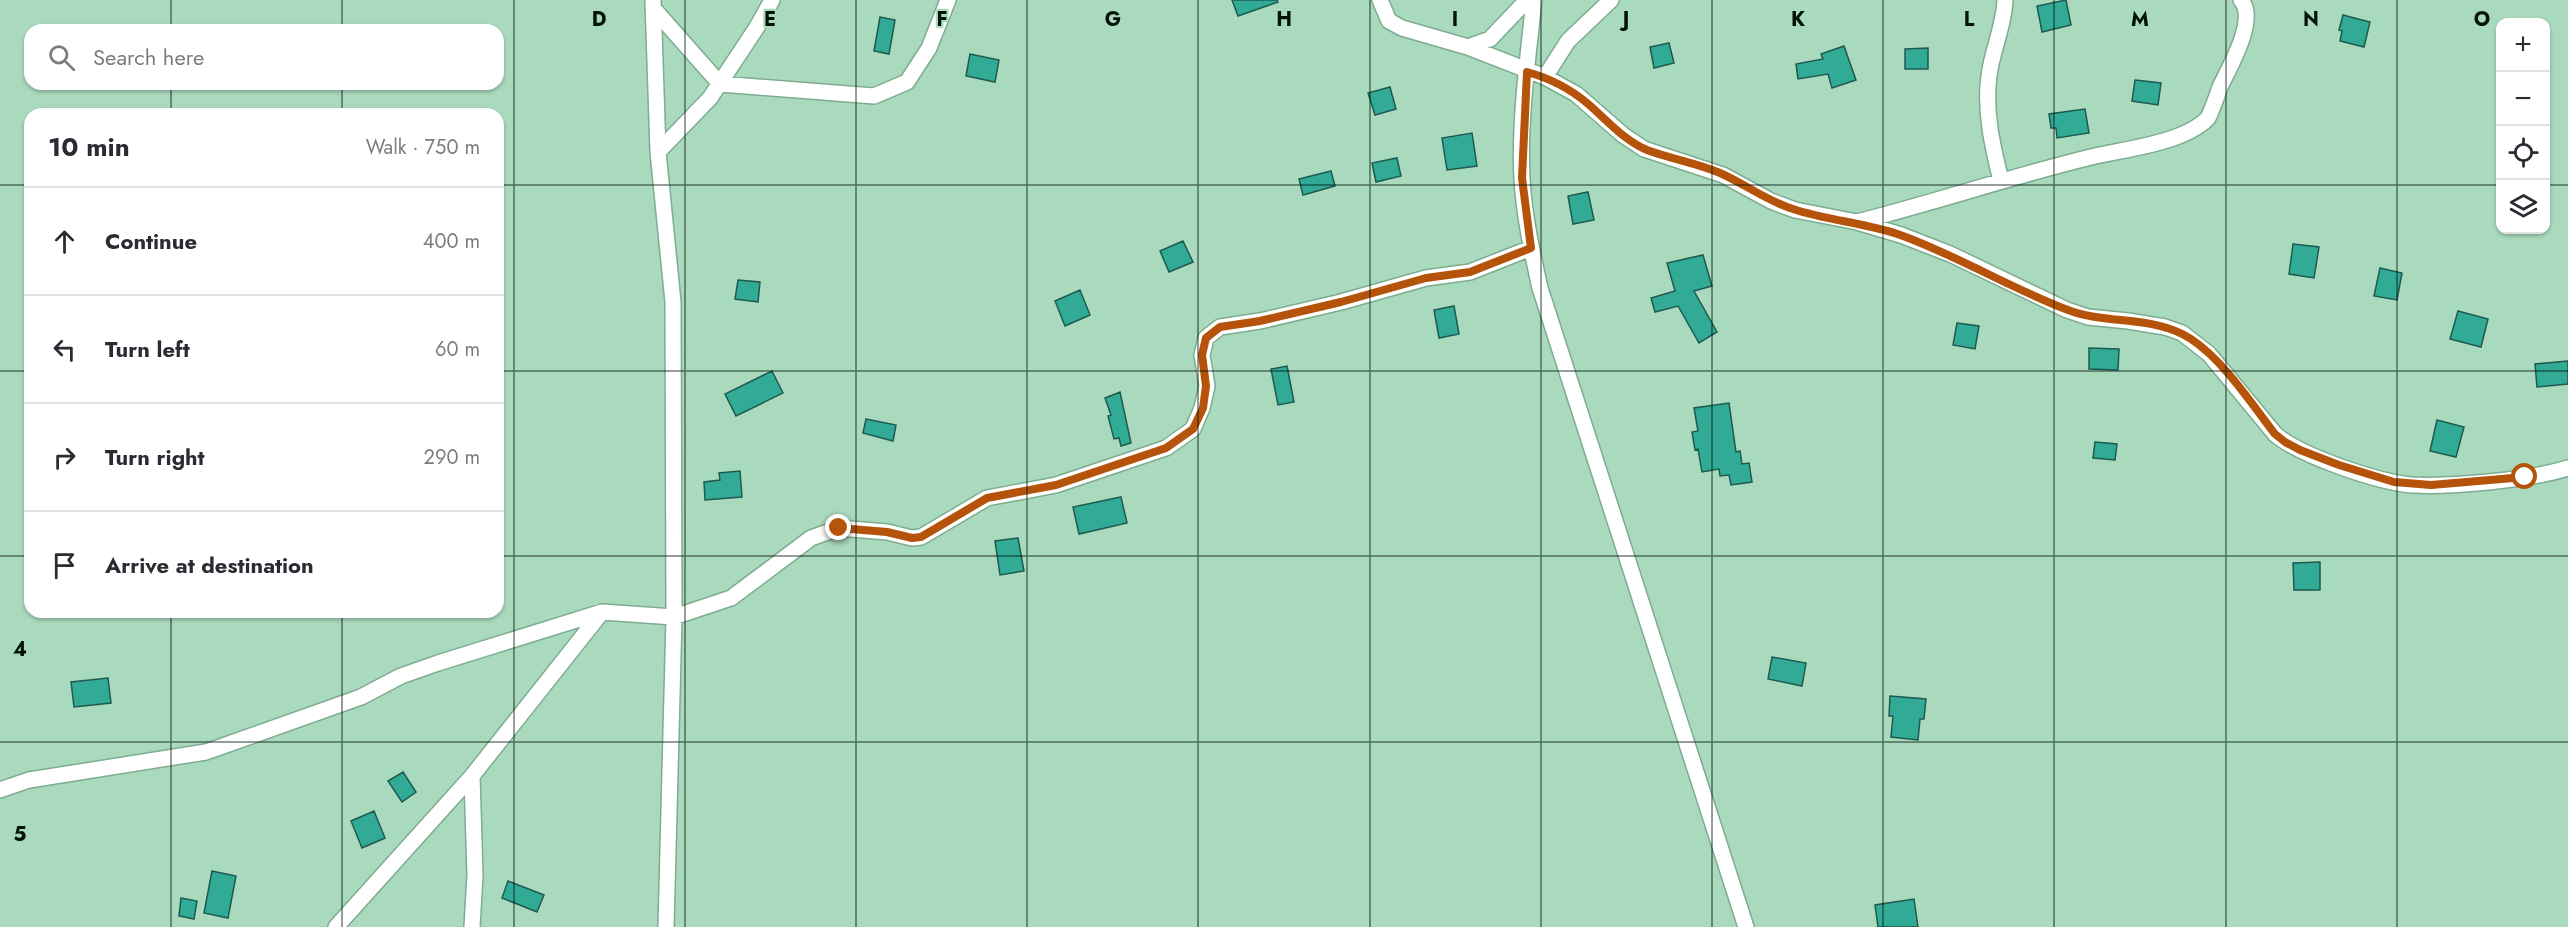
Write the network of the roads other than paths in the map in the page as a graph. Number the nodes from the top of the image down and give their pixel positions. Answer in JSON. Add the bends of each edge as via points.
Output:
{"nodes":[{"id":1,"x":771,"y":0,"type":"edge"},
{"id":2,"x":948,"y":0,"type":"edge"},
{"id":3,"x":1380,"y":0,"type":"edge"},
{"id":4,"x":1527,"y":0,"type":"edge"},
{"id":5,"x":1534,"y":0,"type":"edge"},
{"id":6,"x":1611,"y":0,"type":"edge"},
{"id":7,"x":2005,"y":0,"type":"edge"},
{"id":8,"x":2241,"y":0,"type":"edge"},
{"id":9,"x":653,"y":4,"type":"edge"},
{"id":10,"x":1468,"y":47,"type":"junction"},
{"id":11,"x":1527,"y":72,"type":"junction"},
{"id":12,"x":1545,"y":77,"type":"junction"},
{"id":13,"x":720,"y":84,"type":"junction"},
{"id":14,"x":658,"y":152,"type":"junction"},
{"id":15,"x":2001,"y":181,"type":"junction"},
{"id":16,"x":1857,"y":222,"type":"junction"},
{"id":17,"x":1531,"y":248,"type":"junction"},
{"id":18,"x":2568,"y":468,"type":"edge"},
{"id":19,"x":602,"y":612,"type":"junction"},
{"id":20,"x":674,"y":617,"type":"junction"},
{"id":21,"x":472,"y":776,"type":"junction"},
{"id":22,"x":0,"y":790,"type":"edge"},
{"id":23,"x":336,"y":927,"type":"edge"},
{"id":24,"x":472,"y":927,"type":"edge"},
{"id":25,"x":666,"y":927,"type":"edge"},
{"id":26,"x":1746,"y":927,"type":"edge"}],
"edges":[{"from":1,"to":13,"type":"street"},
{"from":2,"to":13,"type":"street","via":[[929,48],[907,82],[874,96]]},
{"from":3,"to":10,"type":"street","via":[[1389,21],[1402,28]]},
{"from":4,"to":10,"type":"street","via":[[1490,39]]},
{"from":5,"to":11,"type":"street"},
{"from":6,"to":12,"type":"street","via":[[1568,41]]},
{"from":7,"to":15,"type":"street","via":[[2004,21],[1989,77],[1992,144]]},
{"from":8,"to":15,"type":"street","via":[[2247,16],[2243,33],[2208,118],[2201,126],[2161,141]]},
{"from":9,"to":13,"type":"street"},
{"from":9,"to":14,"type":"street"},
{"from":10,"to":11,"type":"street"},
{"from":11,"to":12,"type":"street"},
{"from":11,"to":17,"type":"street","via":[[1522,178]]},
{"from":12,"to":16,"type":"street","via":[[1576,94],[1644,149],[1723,175],[1795,210]]},
{"from":13,"to":14,"type":"street"},
{"from":14,"to":20,"type":"street","via":[[674,302]]},
{"from":15,"to":16,"type":"street"},
{"from":16,"to":18,"type":"street","via":[[1950,254],[2067,310],[2182,333],[2209,354],[2275,434],[2339,465],[2394,482],[2421,485],[2525,477]]},
{"from":17,"to":20,"type":"street","via":[[1470,272],[1426,278],[1341,302],[1220,327],[1206,338],[1202,355],[1206,386],[1203,408],[1193,429],[1166,448],[1056,485],[987,498],[921,537],[839,528],[811,538],[731,598]]},
{"from":17,"to":26,"type":"street","via":[[1544,299]]},
{"from":19,"to":20,"type":"street"},
{"from":19,"to":21,"type":"street"},
{"from":19,"to":22,"type":"street","via":[[401,676],[361,697],[206,752],[29,780]]},
{"from":20,"to":25,"type":"street"},
{"from":21,"to":23,"type":"street"},
{"from":21,"to":24,"type":"street"}]}
